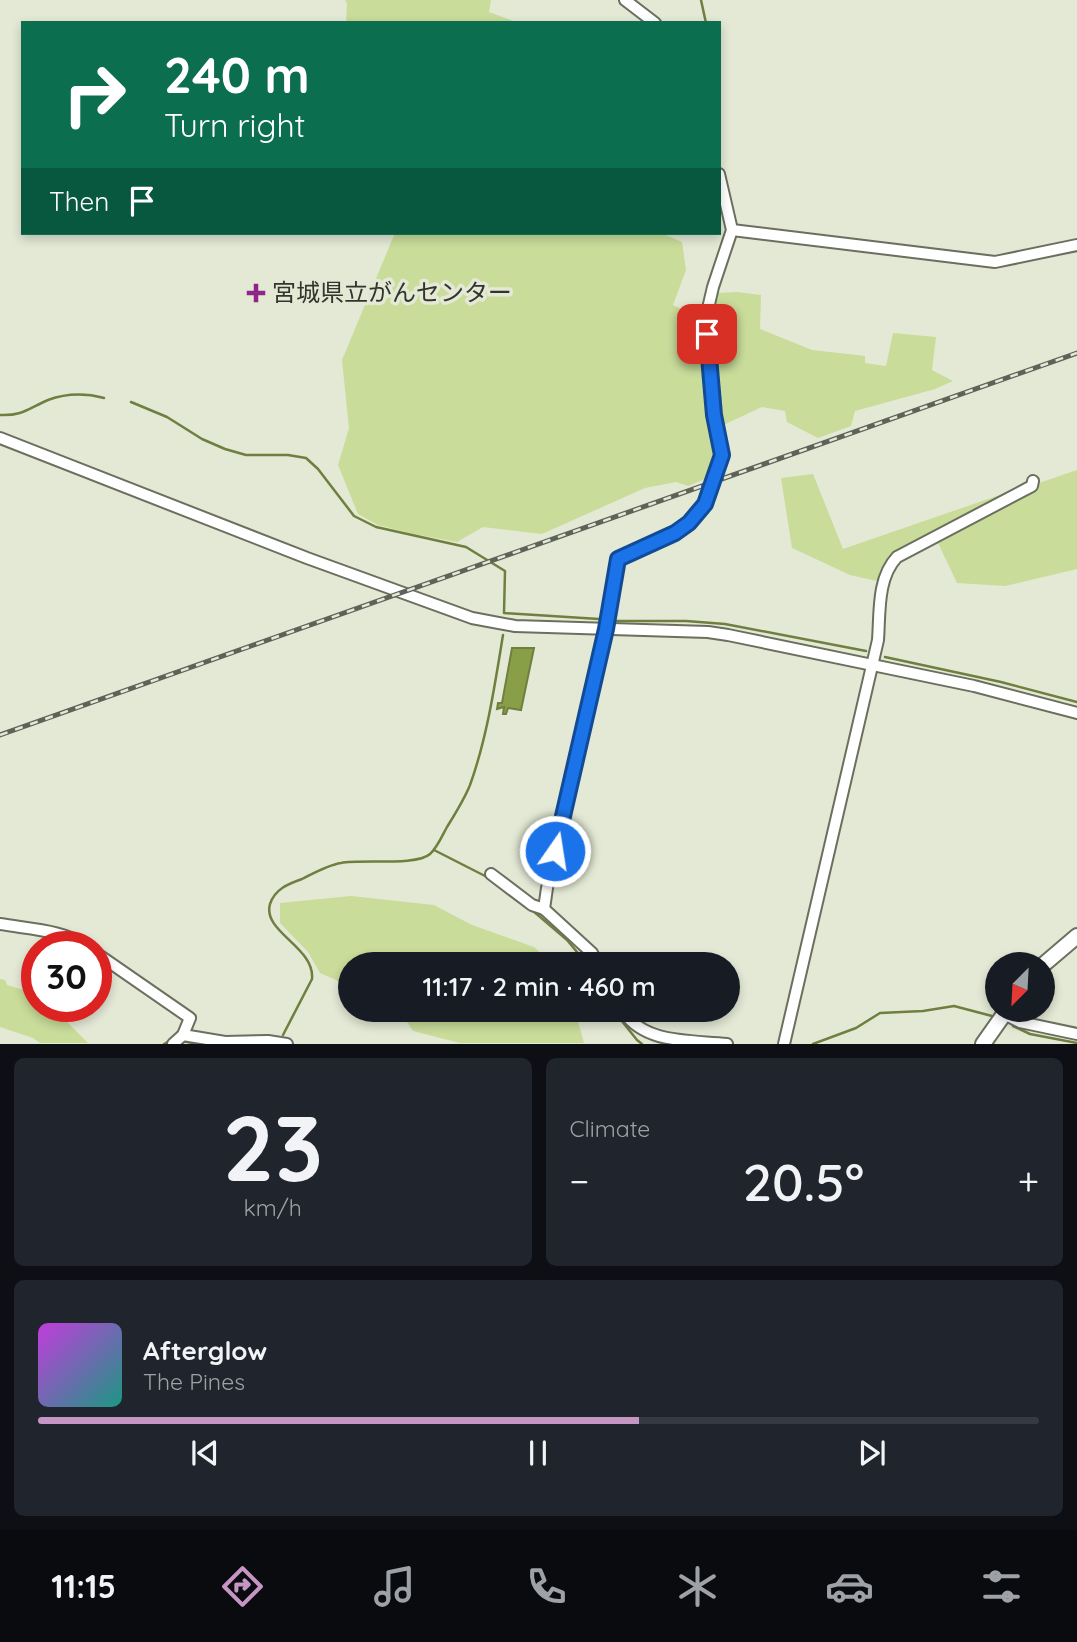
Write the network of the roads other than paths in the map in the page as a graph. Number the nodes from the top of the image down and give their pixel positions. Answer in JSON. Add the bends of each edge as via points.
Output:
{"nodes":[{"id":1,"x":625,"y":0,"type":"edge"},
{"id":2,"x":652,"y":21,"type":"edge"},
{"id":3,"x":721,"y":183,"type":"edge"},
{"id":4,"x":732,"y":230,"type":"junction"},
{"id":5,"x":1077,"y":246,"type":"edge"},
{"id":6,"x":0,"y":438,"type":"edge"},
{"id":7,"x":1033,"y":481,"type":"dead end"},
{"id":8,"x":606,"y":629,"type":"junction"},
{"id":9,"x":872,"y":664,"type":"junction"},
{"id":10,"x":1077,"y":713,"type":"edge"},
{"id":11,"x":491,"y":874,"type":"dead end"},
{"id":12,"x":544,"y":909,"type":"junction"},
{"id":13,"x":0,"y":924,"type":"edge"},
{"id":14,"x":36,"y":931,"type":"edge"},
{"id":15,"x":1077,"y":936,"type":"edge"},
{"id":16,"x":591,"y":952,"type":"edge"},
{"id":17,"x":1055,"y":955,"type":"edge"},
{"id":18,"x":112,"y":964,"type":"edge"},
{"id":19,"x":631,"y":1022,"type":"edge"},
{"id":20,"x":998,"y":1022,"type":"edge"},
{"id":21,"x":1020,"y":1022,"type":"edge"},
{"id":22,"x":1077,"y":1034,"type":"edge"},
{"id":23,"x":183,"y":1035,"type":"junction"},
{"id":24,"x":173,"y":1044,"type":"edge"},
{"id":25,"x":287,"y":1044,"type":"edge"},
{"id":26,"x":727,"y":1044,"type":"edge"},
{"id":27,"x":785,"y":1044,"type":"edge"},
{"id":28,"x":983,"y":1044,"type":"edge"}],
"edges":[{"from":1,"to":2,"type":"street"},
{"from":3,"to":4,"type":"street"},
{"from":4,"to":5,"type":"street","via":[[995,262]]},
{"from":4,"to":8,"type":"street","via":[[706,317],[722,455],[705,504],[689,523],[618,559]]},
{"from":6,"to":8,"type":"street","via":[[472,618],[515,626]]},
{"from":7,"to":9,"type":"street","via":[[1032,486],[897,557],[884,579]]},
{"from":8,"to":9,"type":"street","via":[[708,632]]},
{"from":8,"to":12,"type":"street"},
{"from":9,"to":10,"type":"street"},
{"from":9,"to":27,"type":"street"},
{"from":11,"to":12,"type":"street"},
{"from":12,"to":16,"type":"street"},
{"from":13,"to":14,"type":"street"},
{"from":15,"to":17,"type":"main road"},
{"from":18,"to":23,"type":"street","via":[[190,1018]]},
{"from":19,"to":26,"type":"street","via":[[642,1037]]},
{"from":20,"to":28,"type":"main road"},
{"from":21,"to":22,"type":"street"},
{"from":23,"to":24,"type":"street"},
{"from":23,"to":25,"type":"street"}]}
